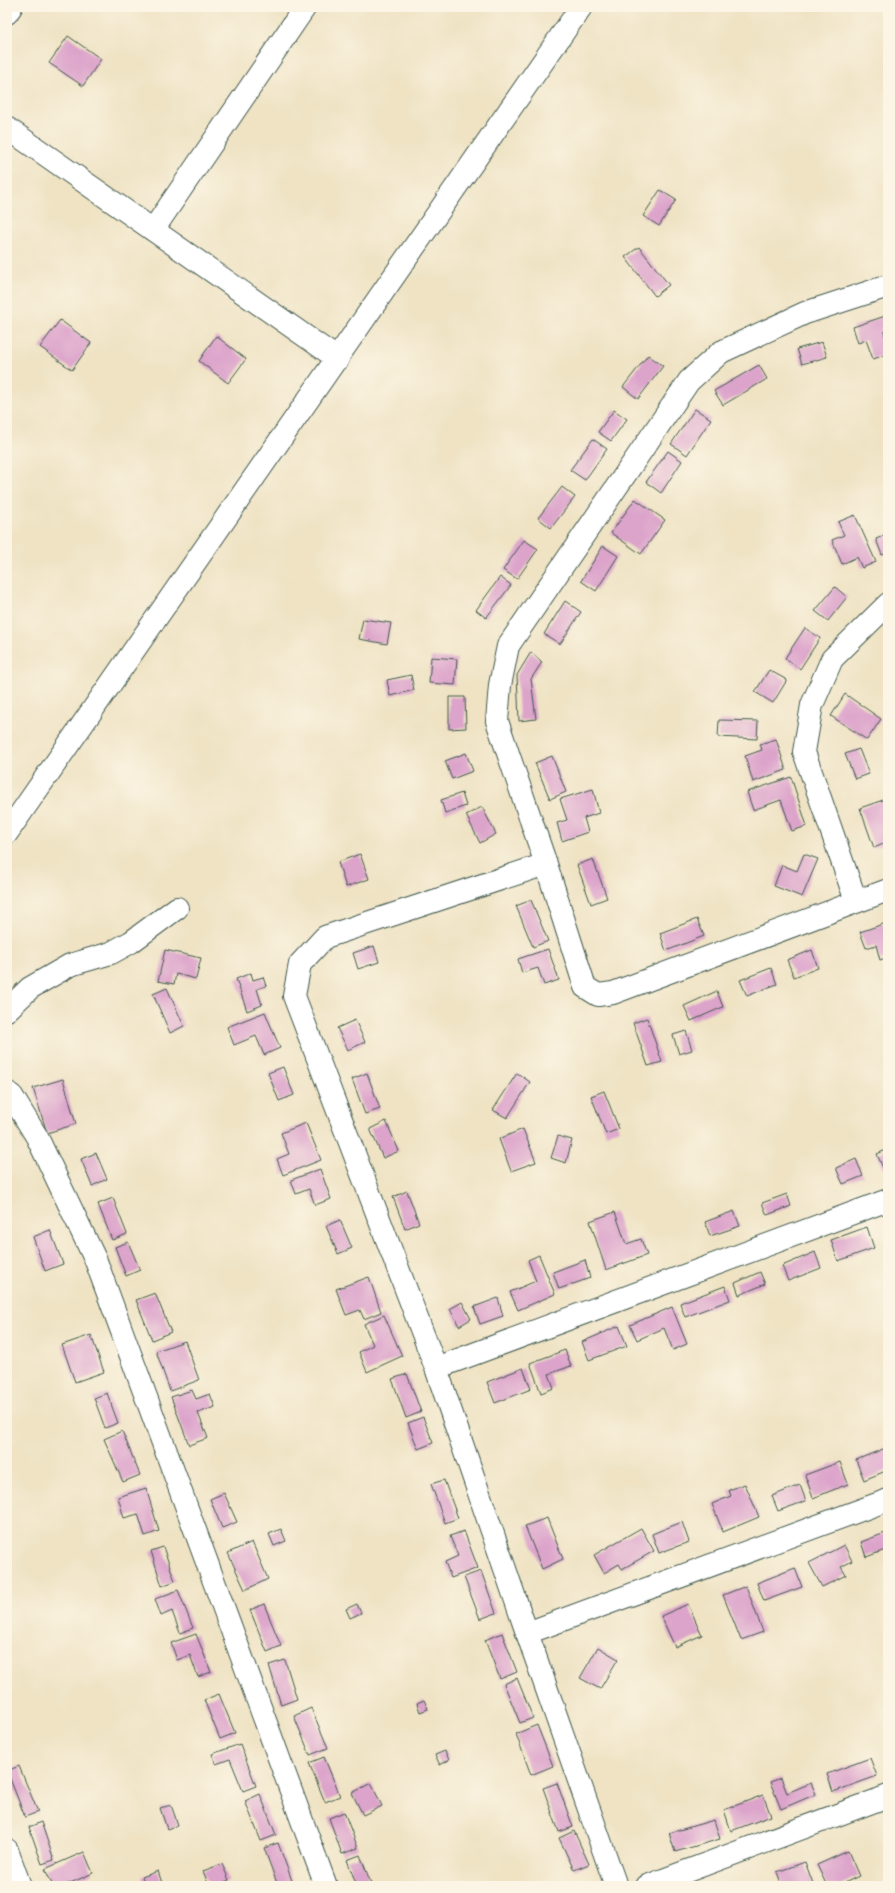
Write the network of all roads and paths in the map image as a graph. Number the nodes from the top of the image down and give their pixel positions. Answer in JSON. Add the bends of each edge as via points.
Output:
{"nodes":[{"id":1,"x":11,"y":7,"type":"edge"},
{"id":2,"x":305,"y":7,"type":"edge"},
{"id":3,"x":581,"y":7,"type":"edge"},
{"id":4,"x":7,"y":13,"type":"edge"},
{"id":5,"x":7,"y":128,"type":"edge"},
{"id":6,"x":153,"y":230,"type":"junction"},
{"id":7,"x":888,"y":286,"type":"edge"},
{"id":8,"x":338,"y":359,"type":"junction"},
{"id":9,"x":888,"y":604,"type":"edge"},
{"id":10,"x":7,"y":833,"type":"edge"},
{"id":11,"x":546,"y":864,"type":"junction"},
{"id":12,"x":888,"y":890,"type":"edge"},
{"id":13,"x":856,"y":901,"type":"junction"},
{"id":14,"x":177,"y":908,"type":"dead end"},
{"id":15,"x":7,"y":1010,"type":"edge"},
{"id":16,"x":7,"y":1092,"type":"edge"},
{"id":17,"x":888,"y":1200,"type":"edge"},
{"id":18,"x":436,"y":1368,"type":"junction"},
{"id":19,"x":888,"y":1500,"type":"edge"},
{"id":20,"x":527,"y":1633,"type":"junction"},
{"id":21,"x":887,"y":1799,"type":"edge"},
{"id":22,"x":7,"y":1850,"type":"edge"},
{"id":23,"x":20,"y":1886,"type":"edge"},
{"id":24,"x":326,"y":1886,"type":"edge"},
{"id":25,"x":616,"y":1886,"type":"edge"},
{"id":26,"x":648,"y":1886,"type":"edge"}],
"edges":[{"from":1,"to":4,"type":"street"},
{"from":2,"to":6,"type":"street"},
{"from":3,"to":8,"type":"street"},
{"from":5,"to":6,"type":"street"},
{"from":6,"to":8,"type":"street"},
{"from":7,"to":11,"type":"street","via":[[805,313],[721,352],[689,381],[508,646],[500,685],[497,721]]},
{"from":8,"to":10,"type":"street"},
{"from":9,"to":13,"type":"street","via":[[832,659],[812,705],[804,752]]},
{"from":11,"to":13,"type":"street","via":[[584,987],[598,995],[613,993]]},
{"from":11,"to":18,"type":"street","via":[[324,937],[300,964],[294,996]]},
{"from":12,"to":13,"type":"street"},
{"from":14,"to":15,"type":"street","via":[[131,942],[111,953],[70,965],[30,988]]},
{"from":16,"to":24,"type":"street","via":[[37,1137],[96,1261]]},
{"from":17,"to":18,"type":"street"},
{"from":18,"to":20,"type":"street"},
{"from":19,"to":20,"type":"street"},
{"from":20,"to":25,"type":"street"},
{"from":21,"to":26,"type":"street"},
{"from":22,"to":23,"type":"street"}]}
